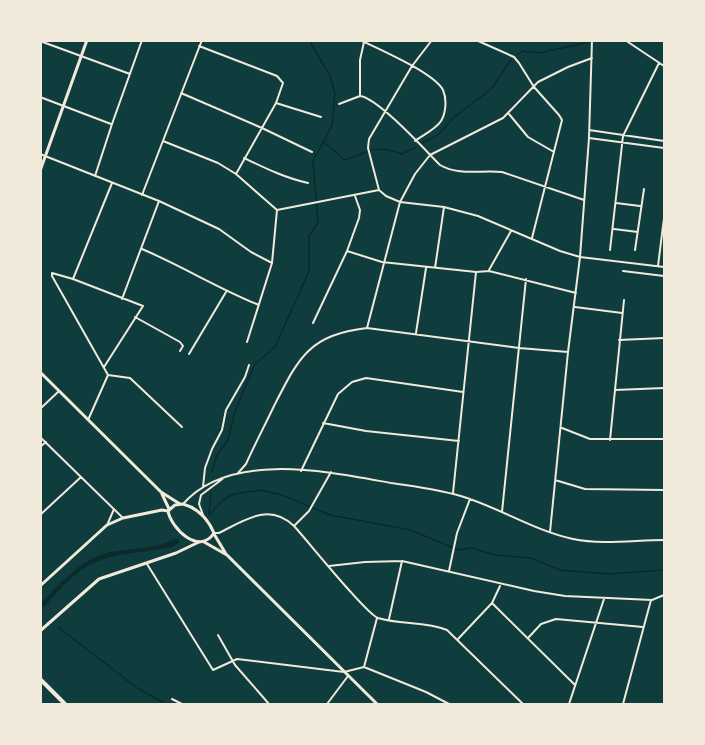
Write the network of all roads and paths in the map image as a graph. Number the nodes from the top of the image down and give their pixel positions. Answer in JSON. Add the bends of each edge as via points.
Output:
{"nodes":[{"id":1,"x":87,"y":40,"type":"edge"},
{"id":2,"x":142,"y":40,"type":"edge"},
{"id":3,"x":202,"y":40,"type":"edge"},
{"id":4,"x":432,"y":40,"type":"edge"},
{"id":5,"x":476,"y":40,"type":"edge"},
{"id":6,"x":496,"y":40,"type":"edge"},
{"id":7,"x":592,"y":40,"type":"edge"},
{"id":8,"x":625,"y":40,"type":"edge"},
{"id":9,"x":40,"y":41,"type":"edge"},
{"id":10,"x":362,"y":41,"type":"edge"},
{"id":11,"x":199,"y":46,"type":"junction"},
{"id":12,"x":494,"y":48,"type":"junction"},
{"id":13,"x":81,"y":56,"type":"junction"},
{"id":14,"x":592,"y":58,"type":"junction"},
{"id":15,"x":659,"y":63,"type":"junction"},
{"id":16,"x":412,"y":66,"type":"junction"},
{"id":17,"x":664,"y":66,"type":"edge"},
{"id":18,"x":130,"y":74,"type":"junction"},
{"id":19,"x":534,"y":87,"type":"junction"},
{"id":20,"x":181,"y":93,"type":"junction"},
{"id":21,"x":360,"y":96,"type":"junction"},
{"id":22,"x":40,"y":97,"type":"edge"},
{"id":23,"x":276,"y":103,"type":"junction"},
{"id":24,"x":339,"y":104,"type":"dead end"},
{"id":25,"x":63,"y":106,"type":"junction"},
{"id":26,"x":385,"y":111,"type":"junction"},
{"id":27,"x":509,"y":114,"type":"junction"},
{"id":28,"x":321,"y":117,"type":"dead end"},
{"id":29,"x":111,"y":124,"type":"junction"},
{"id":30,"x":262,"y":128,"type":"junction"},
{"id":31,"x":589,"y":130,"type":"junction"},
{"id":32,"x":623,"y":136,"type":"junction"},
{"id":33,"x":589,"y":138,"type":"junction"},
{"id":34,"x":163,"y":141,"type":"junction"},
{"id":35,"x":415,"y":141,"type":"junction"},
{"id":36,"x":622,"y":141,"type":"junction"},
{"id":37,"x":664,"y":141,"type":"edge"},
{"id":38,"x":664,"y":148,"type":"edge"},
{"id":39,"x":312,"y":152,"type":"dead end"},
{"id":40,"x":554,"y":152,"type":"junction"},
{"id":41,"x":40,"y":154,"type":"edge"},
{"id":42,"x":430,"y":154,"type":"junction"},
{"id":43,"x":46,"y":156,"type":"junction"},
{"id":44,"x":244,"y":158,"type":"junction"},
{"id":45,"x":40,"y":171,"type":"edge"},
{"id":46,"x":236,"y":174,"type":"junction"},
{"id":47,"x":95,"y":176,"type":"junction"},
{"id":48,"x":112,"y":183,"type":"junction"},
{"id":49,"x":308,"y":183,"type":"dead end"},
{"id":50,"x":545,"y":186,"type":"junction"},
{"id":51,"x":644,"y":189,"type":"dead end"},
{"id":52,"x":379,"y":190,"type":"junction"},
{"id":53,"x":142,"y":195,"type":"junction"},
{"id":54,"x":355,"y":196,"type":"junction"},
{"id":55,"x":584,"y":200,"type":"junction"},
{"id":56,"x":159,"y":201,"type":"junction"},
{"id":57,"x":400,"y":202,"type":"junction"},
{"id":58,"x":616,"y":203,"type":"junction"},
{"id":59,"x":444,"y":207,"type":"junction"},
{"id":60,"x":642,"y":207,"type":"junction"},
{"id":61,"x":277,"y":210,"type":"junction"},
{"id":62,"x":664,"y":218,"type":"edge"},
{"id":63,"x":614,"y":229,"type":"junction"},
{"id":64,"x":511,"y":231,"type":"junction"},
{"id":65,"x":638,"y":232,"type":"junction"},
{"id":66,"x":531,"y":239,"type":"junction"},
{"id":67,"x":142,"y":249,"type":"junction"},
{"id":68,"x":610,"y":250,"type":"dead end"},
{"id":69,"x":635,"y":250,"type":"dead end"},
{"id":70,"x":347,"y":251,"type":"junction"},
{"id":71,"x":580,"y":256,"type":"junction"},
{"id":72,"x":382,"y":262,"type":"junction"},
{"id":73,"x":272,"y":263,"type":"junction"},
{"id":74,"x":658,"y":266,"type":"junction"},
{"id":75,"x":664,"y":267,"type":"edge"},
{"id":76,"x":426,"y":268,"type":"junction"},
{"id":77,"x":435,"y":268,"type":"junction"},
{"id":78,"x":489,"y":271,"type":"junction"},
{"id":79,"x":623,"y":271,"type":"dead end"},
{"id":80,"x":476,"y":272,"type":"junction"},
{"id":81,"x":664,"y":276,"type":"edge"},
{"id":82,"x":73,"y":279,"type":"junction"},
{"id":83,"x":526,"y":279,"type":"junction"},
{"id":84,"x":226,"y":292,"type":"junction"},
{"id":85,"x":576,"y":293,"type":"junction"},
{"id":86,"x":122,"y":299,"type":"junction"},
{"id":87,"x":624,"y":300,"type":"dead end"},
{"id":88,"x":259,"y":305,"type":"junction"},
{"id":89,"x":574,"y":307,"type":"junction"},
{"id":90,"x":622,"y":313,"type":"junction"},
{"id":91,"x":135,"y":317,"type":"junction"},
{"id":92,"x":313,"y":323,"type":"dead end"},
{"id":93,"x":367,"y":328,"type":"junction"},
{"id":94,"x":416,"y":334,"type":"junction"},
{"id":95,"x":664,"y":338,"type":"edge"},
{"id":96,"x":619,"y":340,"type":"junction"},
{"id":97,"x":470,"y":341,"type":"junction"},
{"id":98,"x":247,"y":342,"type":"dead end"},
{"id":99,"x":519,"y":348,"type":"junction"},
{"id":100,"x":180,"y":351,"type":"dead end"},
{"id":101,"x":568,"y":352,"type":"junction"},
{"id":102,"x":189,"y":354,"type":"dead end"},
{"id":103,"x":249,"y":365,"type":"dead end"},
{"id":104,"x":104,"y":367,"type":"junction"},
{"id":105,"x":40,"y":372,"type":"edge"},
{"id":106,"x":108,"y":375,"type":"junction"},
{"id":107,"x":664,"y":388,"type":"edge"},
{"id":108,"x":615,"y":390,"type":"junction"},
{"id":109,"x":59,"y":391,"type":"junction"},
{"id":110,"x":463,"y":392,"type":"junction"},
{"id":111,"x":40,"y":409,"type":"edge"},
{"id":112,"x":88,"y":420,"type":"junction"},
{"id":113,"x":323,"y":423,"type":"junction"},
{"id":114,"x":182,"y":427,"type":"dead end"},
{"id":115,"x":561,"y":428,"type":"junction"},
{"id":116,"x":40,"y":437,"type":"edge"},
{"id":117,"x":664,"y":439,"type":"edge"},
{"id":118,"x":610,"y":440,"type":"junction"},
{"id":119,"x":459,"y":441,"type":"junction"},
{"id":120,"x":46,"y":442,"type":"junction"},
{"id":121,"x":40,"y":447,"type":"edge"},
{"id":122,"x":301,"y":471,"type":"junction"},
{"id":123,"x":331,"y":472,"type":"junction"},
{"id":124,"x":237,"y":474,"type":"junction"},
{"id":125,"x":228,"y":476,"type":"junction"},
{"id":126,"x":81,"y":477,"type":"junction"},
{"id":127,"x":554,"y":480,"type":"junction"},
{"id":128,"x":203,"y":488,"type":"junction"},
{"id":129,"x":664,"y":490,"type":"edge"},
{"id":130,"x":160,"y":492,"type":"junction"},
{"id":131,"x":453,"y":493,"type":"junction"},
{"id":132,"x":470,"y":499,"type":"junction"},
{"id":133,"x":181,"y":504,"type":"junction"},
{"id":134,"x":114,"y":509,"type":"junction"},
{"id":135,"x":169,"y":510,"type":"junction"},
{"id":136,"x":502,"y":512,"type":"junction"},
{"id":137,"x":40,"y":515,"type":"edge"},
{"id":138,"x":123,"y":518,"type":"junction"},
{"id":139,"x":205,"y":518,"type":"junction"},
{"id":140,"x":107,"y":525,"type":"junction"},
{"id":141,"x":294,"y":526,"type":"junction"},
{"id":142,"x":550,"y":532,"type":"junction"},
{"id":143,"x":213,"y":534,"type":"junction"},
{"id":144,"x":664,"y":540,"type":"edge"},
{"id":145,"x":199,"y":542,"type":"junction"},
{"id":146,"x":204,"y":542,"type":"junction"},
{"id":147,"x":227,"y":555,"type":"junction"},
{"id":148,"x":402,"y":561,"type":"junction"},
{"id":149,"x":147,"y":563,"type":"junction"},
{"id":150,"x":329,"y":566,"type":"junction"},
{"id":151,"x":449,"y":571,"type":"junction"},
{"id":152,"x":501,"y":585,"type":"junction"},
{"id":153,"x":40,"y":586,"type":"edge"},
{"id":154,"x":664,"y":597,"type":"edge"},
{"id":155,"x":605,"y":598,"type":"junction"},
{"id":156,"x":652,"y":600,"type":"junction"},
{"id":157,"x":492,"y":603,"type":"junction"},
{"id":158,"x":377,"y":618,"type":"junction"},
{"id":159,"x":389,"y":619,"type":"junction"},
{"id":160,"x":596,"y":623,"type":"junction"},
{"id":161,"x":643,"y":627,"type":"junction"},
{"id":162,"x":40,"y":631,"type":"edge"},
{"id":163,"x":218,"y":635,"type":"dead end"},
{"id":164,"x":528,"y":638,"type":"junction"},
{"id":165,"x":458,"y":639,"type":"junction"},
{"id":166,"x":234,"y":661,"type":"junction"},
{"id":167,"x":364,"y":667,"type":"junction"},
{"id":168,"x":344,"y":672,"type":"junction"},
{"id":169,"x":348,"y":676,"type":"junction"},
{"id":170,"x":40,"y":679,"type":"edge"},
{"id":171,"x":575,"y":685,"type":"junction"},
{"id":172,"x":172,"y":699,"type":"dead end"},
{"id":173,"x":65,"y":705,"type":"edge"},
{"id":174,"x":182,"y":705,"type":"edge"},
{"id":175,"x":268,"y":705,"type":"edge"},
{"id":176,"x":327,"y":705,"type":"edge"},
{"id":177,"x":377,"y":705,"type":"edge"},
{"id":178,"x":448,"y":705,"type":"edge"},
{"id":179,"x":524,"y":705,"type":"edge"},
{"id":180,"x":569,"y":705,"type":"edge"},
{"id":181,"x":622,"y":705,"type":"edge"}],
"edges":[{"from":1,"to":13,"type":"main road"},
{"from":2,"to":18,"type":"street"},
{"from":3,"to":11,"type":"street"},
{"from":4,"to":16,"type":"street"},
{"from":5,"to":12,"type":"street"},
{"from":6,"to":12,"type":"street"},
{"from":7,"to":14,"type":"street"},
{"from":8,"to":15,"type":"street"},
{"from":9,"to":13,"type":"street"},
{"from":10,"to":16,"type":"street"},
{"from":10,"to":21,"type":"street"},
{"from":11,"to":20,"type":"street"},
{"from":11,"to":23,"type":"street","via":[[277,76],[283,83]]},
{"from":12,"to":19,"type":"street","via":[[514,57]]},
{"from":13,"to":18,"type":"street"},
{"from":13,"to":25,"type":"main road"},
{"from":14,"to":19,"type":"street","via":[[553,73]]},
{"from":14,"to":31,"type":"street"},
{"from":15,"to":17,"type":"street"},
{"from":15,"to":32,"type":"street"},
{"from":16,"to":26,"type":"street"},
{"from":16,"to":35,"type":"street","via":[[437,82],[446,98],[441,123]]},
{"from":18,"to":29,"type":"street"},
{"from":19,"to":27,"type":"street"},
{"from":19,"to":40,"type":"street","via":[[562,120]]},
{"from":20,"to":30,"type":"street"},
{"from":20,"to":34,"type":"street"},
{"from":21,"to":24,"type":"street"},
{"from":21,"to":26,"type":"street"},
{"from":22,"to":25,"type":"street"},
{"from":23,"to":28,"type":"street"},
{"from":23,"to":30,"type":"street"},
{"from":25,"to":29,"type":"street"},
{"from":25,"to":43,"type":"main road"},
{"from":26,"to":35,"type":"street"},
{"from":26,"to":52,"type":"street","via":[[367,145]]},
{"from":27,"to":40,"type":"street","via":[[528,137]]},
{"from":27,"to":42,"type":"street"},
{"from":29,"to":47,"type":"street"},
{"from":30,"to":39,"type":"street"},
{"from":30,"to":44,"type":"street"},
{"from":31,"to":32,"type":"street"},
{"from":31,"to":33,"type":"street"},
{"from":32,"to":36,"type":"street"},
{"from":32,"to":37,"type":"street"},
{"from":33,"to":36,"type":"street"},
{"from":33,"to":55,"type":"street"},
{"from":34,"to":46,"type":"street"},
{"from":34,"to":53,"type":"street"},
{"from":35,"to":42,"type":"street"},
{"from":36,"to":38,"type":"street"},
{"from":36,"to":58,"type":"street"},
{"from":40,"to":50,"type":"street"},
{"from":41,"to":43,"type":"street"},
{"from":42,"to":50,"type":"street","via":[[448,170],[502,172]]},
{"from":42,"to":57,"type":"street"},
{"from":43,"to":45,"type":"main road"},
{"from":43,"to":47,"type":"street"},
{"from":44,"to":46,"type":"street"},
{"from":44,"to":49,"type":"street","via":[[282,177]]},
{"from":46,"to":61,"type":"street"},
{"from":47,"to":48,"type":"street"},
{"from":48,"to":53,"type":"street"},
{"from":48,"to":82,"type":"street"},
{"from":50,"to":55,"type":"street"},
{"from":50,"to":66,"type":"street"},
{"from":51,"to":60,"type":"street"},
{"from":52,"to":54,"type":"street"},
{"from":52,"to":57,"type":"street"},
{"from":53,"to":56,"type":"street"},
{"from":54,"to":61,"type":"street"},
{"from":54,"to":70,"type":"street","via":[[359,218]]},
{"from":55,"to":71,"type":"street"},
{"from":56,"to":67,"type":"street"},
{"from":56,"to":73,"type":"street","via":[[219,229]]},
{"from":57,"to":59,"type":"street"},
{"from":57,"to":72,"type":"street"},
{"from":58,"to":60,"type":"street"},
{"from":58,"to":63,"type":"street"},
{"from":59,"to":64,"type":"street"},
{"from":59,"to":77,"type":"street"},
{"from":60,"to":65,"type":"street"},
{"from":61,"to":73,"type":"street"},
{"from":62,"to":74,"type":"street"},
{"from":63,"to":65,"type":"street"},
{"from":63,"to":68,"type":"street"},
{"from":64,"to":66,"type":"street"},
{"from":64,"to":78,"type":"street"},
{"from":65,"to":69,"type":"street"},
{"from":66,"to":71,"type":"street"},
{"from":67,"to":84,"type":"street"},
{"from":67,"to":86,"type":"street"},
{"from":70,"to":72,"type":"street"},
{"from":70,"to":92,"type":"street"},
{"from":71,"to":74,"type":"street"},
{"from":71,"to":85,"type":"street"},
{"from":72,"to":76,"type":"street"},
{"from":72,"to":93,"type":"street"},
{"from":73,"to":88,"type":"street"},
{"from":74,"to":75,"type":"street"},
{"from":76,"to":77,"type":"street"},
{"from":76,"to":94,"type":"street"},
{"from":77,"to":80,"type":"street"},
{"from":78,"to":80,"type":"street"},
{"from":78,"to":83,"type":"street"},
{"from":79,"to":81,"type":"street"},
{"from":80,"to":97,"type":"street"},
{"from":82,"to":86,"type":"street"},
{"from":82,"to":104,"type":"street","via":[[53,273],[52,276]]},
{"from":83,"to":85,"type":"street"},
{"from":83,"to":99,"type":"street"},
{"from":84,"to":88,"type":"street"},
{"from":84,"to":102,"type":"street"},
{"from":85,"to":89,"type":"street"},
{"from":86,"to":91,"type":"street","via":[[143,306]]},
{"from":87,"to":90,"type":"street"},
{"from":88,"to":98,"type":"street"},
{"from":89,"to":90,"type":"street"},
{"from":89,"to":101,"type":"street"},
{"from":90,"to":96,"type":"street"},
{"from":91,"to":100,"type":"street","via":[[180,342]]},
{"from":91,"to":104,"type":"street"},
{"from":93,"to":94,"type":"street"},
{"from":93,"to":124,"type":"street","via":[[330,336],[304,353],[246,464]]},
{"from":94,"to":97,"type":"street"},
{"from":95,"to":96,"type":"street"},
{"from":96,"to":108,"type":"street"},
{"from":97,"to":99,"type":"street"},
{"from":97,"to":110,"type":"street"},
{"from":99,"to":101,"type":"street"},
{"from":99,"to":136,"type":"street"},
{"from":101,"to":115,"type":"street"},
{"from":103,"to":128,"type":"street","via":[[226,410],[222,430],[205,468]]},
{"from":104,"to":106,"type":"street"},
{"from":105,"to":109,"type":"main road"},
{"from":106,"to":112,"type":"street"},
{"from":106,"to":114,"type":"street","via":[[130,378]]},
{"from":107,"to":108,"type":"street"},
{"from":108,"to":118,"type":"street"},
{"from":109,"to":111,"type":"street"},
{"from":109,"to":112,"type":"main road"},
{"from":110,"to":113,"type":"street","via":[[358,379],[338,394]]},
{"from":110,"to":119,"type":"street"},
{"from":112,"to":130,"type":"main road"},
{"from":113,"to":119,"type":"street"},
{"from":113,"to":122,"type":"street"},
{"from":115,"to":118,"type":"street","via":[[590,440]]},
{"from":115,"to":127,"type":"street"},
{"from":116,"to":120,"type":"street"},
{"from":117,"to":118,"type":"street"},
{"from":119,"to":131,"type":"street"},
{"from":120,"to":121,"type":"street"},
{"from":120,"to":126,"type":"street"},
{"from":122,"to":123,"type":"street"},
{"from":122,"to":124,"type":"street"},
{"from":123,"to":131,"type":"street"},
{"from":123,"to":141,"type":"street","via":[[309,510]]},
{"from":124,"to":125,"type":"street"},
{"from":125,"to":128,"type":"street"},
{"from":125,"to":139,"type":"street","via":[[201,495],[200,508]]},
{"from":126,"to":134,"type":"street"},
{"from":126,"to":137,"type":"street"},
{"from":127,"to":129,"type":"street","via":[[585,489]]},
{"from":127,"to":142,"type":"street"},
{"from":128,"to":133,"type":"street"},
{"from":130,"to":133,"type":"main road"},
{"from":130,"to":135,"type":"main road"},
{"from":131,"to":132,"type":"street"},
{"from":132,"to":136,"type":"street"},
{"from":132,"to":151,"type":"street"},
{"from":133,"to":135,"type":"main road"},
{"from":133,"to":139,"type":"main road"},
{"from":134,"to":138,"type":"street"},
{"from":134,"to":140,"type":"street"},
{"from":135,"to":138,"type":"main road"},
{"from":135,"to":145,"type":"main road","via":[[179,531]]},
{"from":136,"to":142,"type":"street"},
{"from":138,"to":140,"type":"main road"},
{"from":139,"to":143,"type":"main road"},
{"from":140,"to":153,"type":"main road"},
{"from":141,"to":143,"type":"street","via":[[284,516],[267,513]]},
{"from":141,"to":150,"type":"street"},
{"from":142,"to":144,"type":"street","via":[[596,541]]},
{"from":143,"to":146,"type":"main road"},
{"from":143,"to":147,"type":"main road"},
{"from":145,"to":146,"type":"main road"},
{"from":145,"to":149,"type":"main road"},
{"from":146,"to":147,"type":"main road"},
{"from":147,"to":168,"type":"main road"},
{"from":148,"to":150,"type":"street"},
{"from":148,"to":151,"type":"street"},
{"from":148,"to":159,"type":"street"},
{"from":149,"to":162,"type":"main road","via":[[99,579]]},
{"from":149,"to":166,"type":"street","via":[[213,670]]},
{"from":150,"to":158,"type":"street"},
{"from":151,"to":152,"type":"street"},
{"from":152,"to":155,"type":"street"},
{"from":152,"to":157,"type":"street"},
{"from":154,"to":156,"type":"street"},
{"from":155,"to":156,"type":"street"},
{"from":155,"to":160,"type":"street"},
{"from":156,"to":161,"type":"street"},
{"from":157,"to":164,"type":"street"},
{"from":157,"to":165,"type":"street"},
{"from":158,"to":159,"type":"street"},
{"from":158,"to":167,"type":"street"},
{"from":159,"to":165,"type":"street","via":[[436,626]]},
{"from":160,"to":161,"type":"street"},
{"from":160,"to":164,"type":"street","via":[[555,619],[542,624]]},
{"from":160,"to":171,"type":"street"},
{"from":161,"to":181,"type":"street"},
{"from":163,"to":166,"type":"street"},
{"from":164,"to":171,"type":"street"},
{"from":165,"to":179,"type":"street"},
{"from":166,"to":168,"type":"street"},
{"from":166,"to":175,"type":"street"},
{"from":167,"to":168,"type":"street"},
{"from":167,"to":178,"type":"street","via":[[433,694]]},
{"from":168,"to":169,"type":"main road"},
{"from":169,"to":176,"type":"street"},
{"from":169,"to":177,"type":"main road"},
{"from":170,"to":173,"type":"main road"},
{"from":171,"to":180,"type":"street"},
{"from":172,"to":174,"type":"street"}]}
